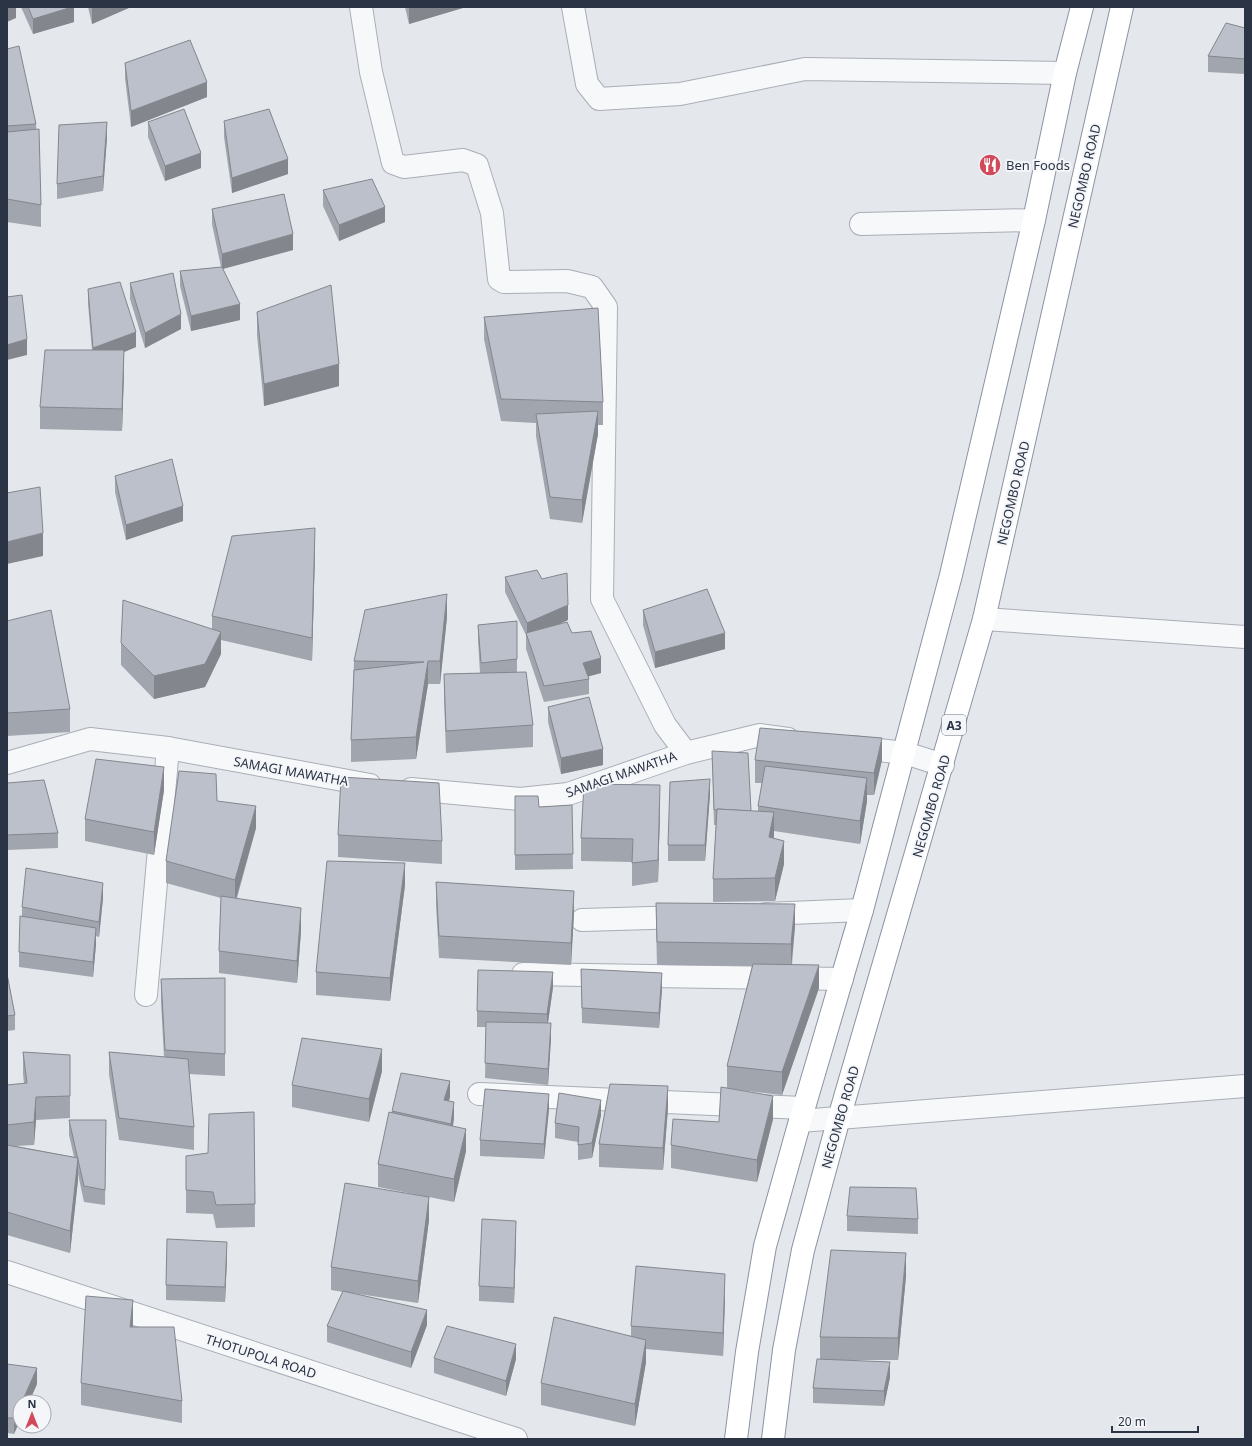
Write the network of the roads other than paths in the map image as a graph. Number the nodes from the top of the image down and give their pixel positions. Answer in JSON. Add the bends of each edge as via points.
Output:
{"nodes":[{"id":1,"x":361,"y":7,"type":"edge"},
{"id":2,"x":573,"y":7,"type":"edge"},
{"id":3,"x":1082,"y":7,"type":"edge"},
{"id":4,"x":1122,"y":7,"type":"edge"},
{"id":5,"x":1065,"y":73,"type":"junction"},
{"id":6,"x":1034,"y":220,"type":"junction"},
{"id":7,"x":861,"y":224,"type":"dead end"},
{"id":8,"x":984,"y":619,"type":"junction"},
{"id":9,"x":1245,"y":637,"type":"edge"},
{"id":10,"x":806,"y":741,"type":"edge"},
{"id":11,"x":828,"y":744,"type":"edge"},
{"id":12,"x":168,"y":748,"type":"junction"},
{"id":13,"x":686,"y":753,"type":"junction"},
{"id":14,"x":905,"y":753,"type":"junction"},
{"id":15,"x":7,"y":763,"type":"edge"},
{"id":16,"x":943,"y":765,"type":"junction"},
{"id":17,"x":862,"y":910,"type":"junction"},
{"id":18,"x":746,"y":914,"type":"edge"},
{"id":19,"x":707,"y":916,"type":"edge"},
{"id":20,"x":582,"y":920,"type":"dead end"},
{"id":21,"x":505,"y":974,"type":"edge"},
{"id":22,"x":842,"y":979,"type":"junction"},
{"id":23,"x":146,"y":995,"type":"dead end"},
{"id":24,"x":1245,"y":1086,"type":"edge"},
{"id":25,"x":479,"y":1094,"type":"dead end"},
{"id":26,"x":802,"y":1114,"type":"junction"},
{"id":27,"x":839,"y":1118,"type":"junction"},
{"id":28,"x":7,"y":1272,"type":"edge"},
{"id":29,"x":516,"y":1439,"type":"edge"},
{"id":30,"x":736,"y":1439,"type":"edge"},
{"id":31,"x":774,"y":1439,"type":"edge"}],
"edges":[{"from":1,"to":13,"type":"street","via":[[371,72],[393,163],[404,167],[463,160],[477,165],[492,213],[499,279],[504,282],[567,281],[592,287],[606,307],[602,599],[665,725]]},
{"from":2,"to":5,"type":"street","via":[[587,84],[599,99],[680,94],[805,69]]},
{"from":3,"to":5,"type":"highway"},
{"from":4,"to":8,"type":"highway","name":"NEGOMBO ROAD","number":"A3"},
{"from":5,"to":6,"type":"highway"},
{"from":6,"to":7,"type":"street"},
{"from":6,"to":14,"type":"highway","via":[[951,575]]},
{"from":8,"to":9,"type":"street"},
{"from":8,"to":16,"type":"highway","name":"NEGOMBO ROAD","number":"A3"},
{"from":10,"to":13,"type":"street","name":"SAMAGI MAWATHA","via":[[760,735]]},
{"from":11,"to":14,"type":"street"},
{"from":12,"to":13,"type":"street","name":"SAMAGI MAWATHA","via":[[370,785],[520,799],[568,794]]},
{"from":12,"to":15,"type":"street","name":"SAMAGI MAWATHA","via":[[90,739]]},
{"from":12,"to":23,"type":"street"},
{"from":14,"to":16,"type":"street"},
{"from":14,"to":17,"type":"highway"},
{"from":16,"to":27,"type":"highway","name":"NEGOMBO ROAD","number":"A3"},
{"from":17,"to":18,"type":"street"},
{"from":17,"to":22,"type":"highway"},
{"from":19,"to":20,"type":"street"},
{"from":21,"to":22,"type":"street"},
{"from":22,"to":26,"type":"highway"},
{"from":24,"to":27,"type":"street"},
{"from":25,"to":26,"type":"street"},
{"from":26,"to":27,"type":"street"},
{"from":26,"to":30,"type":"highway","via":[[766,1246],[748,1345]]},
{"from":27,"to":31,"type":"highway","name":"NEGOMBO ROAD","number":"A3","via":[[803,1250],[784,1350]]},
{"from":28,"to":29,"type":"street","name":"THOTUPOLA ROAD"}]}
